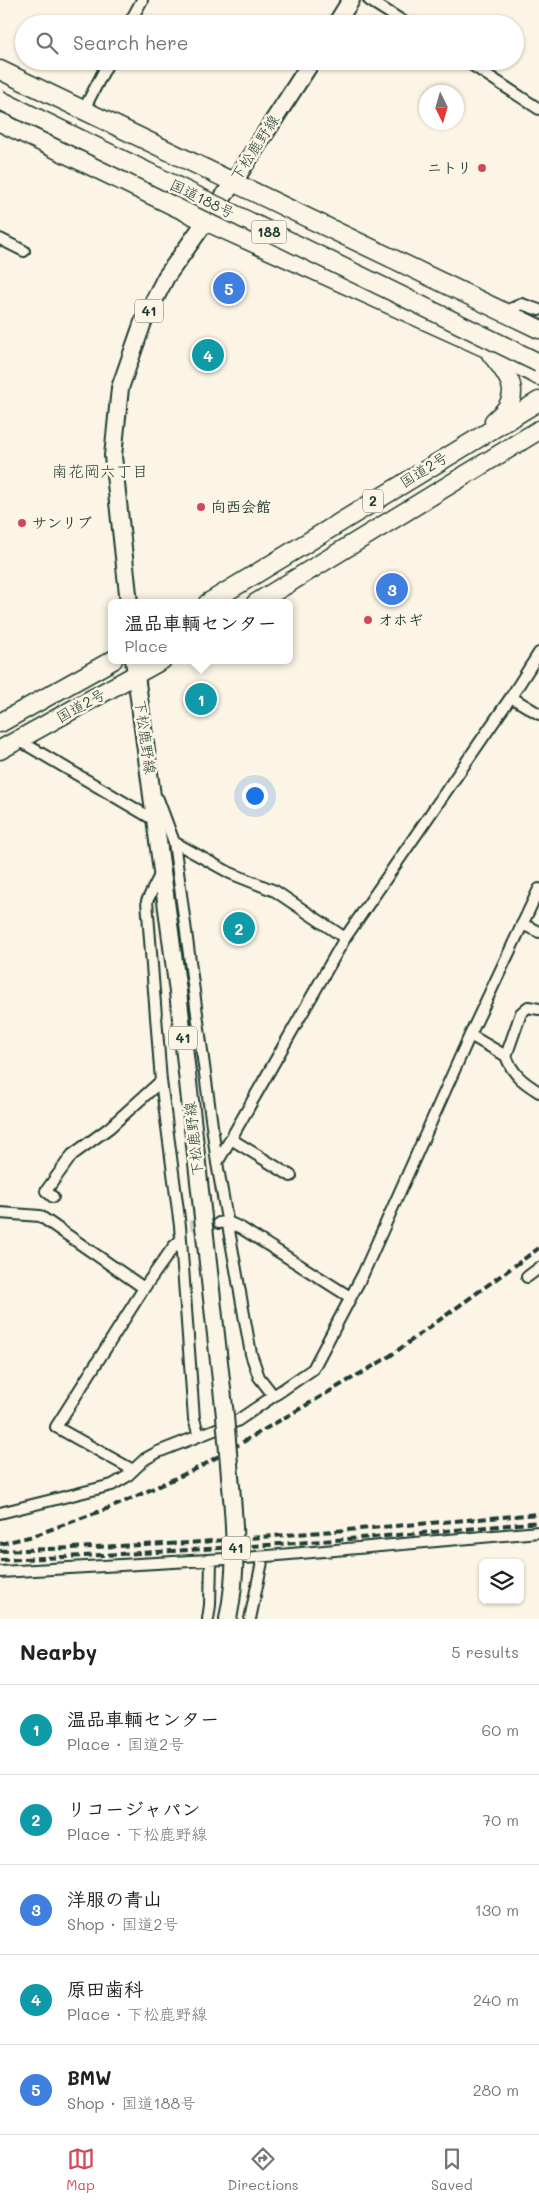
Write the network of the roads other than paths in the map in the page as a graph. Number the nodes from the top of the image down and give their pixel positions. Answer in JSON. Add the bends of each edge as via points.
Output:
{"nodes":[{"id":1,"x":142,"y":0,"type":"edge"},
{"id":2,"x":351,"y":0,"type":"edge"},
{"id":3,"x":369,"y":0,"type":"edge"},
{"id":4,"x":134,"y":15,"type":"edge"},
{"id":5,"x":342,"y":15,"type":"edge"},
{"id":6,"x":393,"y":15,"type":"edge"},
{"id":7,"x":0,"y":70,"type":"edge"},
{"id":8,"x":104,"y":70,"type":"edge"},
{"id":9,"x":306,"y":70,"type":"edge"},
{"id":10,"x":480,"y":70,"type":"edge"},
{"id":11,"x":0,"y":100,"type":"edge"},
{"id":12,"x":539,"y":109,"type":"edge"},
{"id":13,"x":83,"y":111,"type":"junction"},
{"id":14,"x":0,"y":122,"type":"edge"},
{"id":15,"x":233,"y":183,"type":"junction"},
{"id":16,"x":205,"y":221,"type":"junction"},
{"id":17,"x":0,"y":239,"type":"edge"},
{"id":18,"x":24,"y":251,"type":"dead end"},
{"id":19,"x":539,"y":310,"type":"edge"},
{"id":20,"x":504,"y":312,"type":"junction"},
{"id":21,"x":539,"y":329,"type":"edge"},
{"id":22,"x":484,"y":347,"type":"junction"},
{"id":23,"x":539,"y":363,"type":"edge"},
{"id":24,"x":539,"y":376,"type":"edge"},
{"id":25,"x":539,"y":401,"type":"edge"},
{"id":26,"x":539,"y":430,"type":"edge"},
{"id":27,"x":469,"y":442,"type":"junction"},
{"id":28,"x":129,"y":599,"type":"edge"},
{"id":29,"x":214,"y":599,"type":"edge"},
{"id":30,"x":263,"y":599,"type":"edge"},
{"id":31,"x":539,"y":653,"type":"edge"},
{"id":32,"x":108,"y":663,"type":"edge"},
{"id":33,"x":148,"y":664,"type":"edge"},
{"id":34,"x":135,"y":668,"type":"edge"},
{"id":35,"x":511,"y":697,"type":"junction"},
{"id":36,"x":539,"y":714,"type":"edge"},
{"id":37,"x":0,"y":724,"type":"edge"},
{"id":38,"x":20,"y":740,"type":"junction"},
{"id":39,"x":0,"y":750,"type":"edge"},
{"id":40,"x":151,"y":781,"type":"junction"},
{"id":41,"x":156,"y":821,"type":"junction"},
{"id":42,"x":174,"y":842,"type":"junction"},
{"id":43,"x":162,"y":870,"type":"junction"},
{"id":44,"x":539,"y":889,"type":"edge"},
{"id":45,"x":522,"y":924,"type":"junction"},
{"id":46,"x":539,"y":932,"type":"edge"},
{"id":47,"x":345,"y":938,"type":"junction"},
{"id":48,"x":539,"y":1009,"type":"edge"},
{"id":49,"x":470,"y":1035,"type":"junction"},
{"id":50,"x":506,"y":1056,"type":"junction"},
{"id":51,"x":161,"y":1081,"type":"junction"},
{"id":52,"x":539,"y":1092,"type":"edge"},
{"id":53,"x":231,"y":1139,"type":"junction"},
{"id":54,"x":217,"y":1163,"type":"junction"},
{"id":55,"x":291,"y":1176,"type":"dead end"},
{"id":56,"x":53,"y":1197,"type":"dead end"},
{"id":57,"x":0,"y":1213,"type":"edge"},
{"id":58,"x":224,"y":1223,"type":"junction"},
{"id":59,"x":181,"y":1240,"type":"junction"},
{"id":60,"x":539,"y":1268,"type":"edge"},
{"id":61,"x":527,"y":1277,"type":"dead end"},
{"id":62,"x":144,"y":1288,"type":"junction"},
{"id":63,"x":350,"y":1297,"type":"junction"},
{"id":64,"x":273,"y":1395,"type":"junction"},
{"id":65,"x":199,"y":1436,"type":"junction"},
{"id":66,"x":133,"y":1470,"type":"junction"},
{"id":67,"x":0,"y":1513,"type":"edge"},
{"id":68,"x":539,"y":1532,"type":"edge"},
{"id":69,"x":263,"y":1557,"type":"junction"},
{"id":70,"x":246,"y":1558,"type":"dead end"},
{"id":71,"x":225,"y":1560,"type":"dead end"},
{"id":72,"x":211,"y":1561,"type":"junction"},
{"id":73,"x":0,"y":1572,"type":"edge"},
{"id":74,"x":208,"y":1619,"type":"edge"},
{"id":75,"x":228,"y":1619,"type":"edge"},
{"id":76,"x":250,"y":1619,"type":"edge"}],
"edges":[{"from":1,"to":4,"type":"street"},
{"from":2,"to":5,"type":"main road"},
{"from":3,"to":6,"type":"street"},
{"from":7,"to":13,"type":"highway","name":"国道188号","number":"188"},
{"from":8,"to":13,"type":"street"},
{"from":9,"to":15,"type":"main road","name":"下松鹿野線","number":"41"},
{"from":10,"to":12,"type":"street"},
{"from":11,"to":23,"type":"highway","name":"国道188号","number":"188","bridge":true},
{"from":13,"to":15,"type":"highway","name":"国道188号","number":"188"},
{"from":14,"to":16,"type":"highway","name":"国道188号","number":"188"},
{"from":15,"to":16,"type":"main road","name":"下松鹿野線","number":"41"},
{"from":15,"to":20,"type":"highway","name":"国道188号","number":"188"},
{"from":16,"to":22,"type":"highway","name":"国道188号","number":"188"},
{"from":16,"to":28,"type":"main road","name":"下松鹿野線","number":"41","via":[[161,286],[120,388],[113,456]]},
{"from":17,"to":18,"type":"street"},
{"from":19,"to":20,"type":"street","via":[[522,304]]},
{"from":20,"to":21,"type":"highway","name":"国道188号","number":"188"},
{"from":22,"to":24,"type":"highway","name":"国道188号","number":"188"},
{"from":22,"to":27,"type":"highway","number":"188","via":[[511,382],[513,396],[505,413]]},
{"from":25,"to":27,"type":"highway","name":"国道2号","number":"2"},
{"from":26,"to":30,"type":"highway","name":"国道2号","number":"2"},
{"from":27,"to":29,"type":"highway","name":"国道2号","number":"2"},
{"from":31,"to":35,"type":"street"},
{"from":32,"to":37,"type":"highway","name":"国道2号"},
{"from":33,"to":34,"type":"highway","name":"国道2号"},
{"from":34,"to":38,"type":"highway","name":"国道2号"},
{"from":34,"to":40,"type":"main road","name":"下松鹿野線","number":"41"},
{"from":35,"to":36,"type":"street"},
{"from":35,"to":47,"type":"street"},
{"from":38,"to":39,"type":"highway","name":"国道2号"},
{"from":38,"to":41,"type":"street"},
{"from":40,"to":41,"type":"main road","name":"下松鹿野線","number":"41"},
{"from":40,"to":42,"type":"street"},
{"from":41,"to":43,"type":"main road","name":"下松鹿野線","number":"41"},
{"from":42,"to":47,"type":"street","via":[[230,873],[275,892]]},
{"from":42,"to":54,"type":"street"},
{"from":43,"to":51,"type":"street","via":[[147,901]]},
{"from":43,"to":75,"type":"main road","name":"下松鹿野線","number":"41","bridge":true,"via":[[235,1524],[236,1566]]},
{"from":44,"to":45,"type":"street"},
{"from":45,"to":46,"type":"street"},
{"from":45,"to":49,"type":"street"},
{"from":47,"to":53,"type":"street"},
{"from":48,"to":50,"type":"street","via":[[528,1007],[521,1013]]},
{"from":49,"to":50,"type":"street"},
{"from":49,"to":63,"type":"street"},
{"from":50,"to":52,"type":"street","via":[[521,1081]]},
{"from":51,"to":56,"type":"street","via":[[109,1128],[72,1155],[46,1192]]},
{"from":51,"to":59,"type":"street","via":[[185,1225]]},
{"from":53,"to":54,"type":"street"},
{"from":53,"to":55,"type":"street"},
{"from":54,"to":58,"type":"street"},
{"from":57,"to":62,"type":"street","via":[[40,1216]]},
{"from":58,"to":63,"type":"street"},
{"from":58,"to":64,"type":"street","via":[[250,1354],[259,1377]]},
{"from":59,"to":62,"type":"street"},
{"from":59,"to":65,"type":"street","via":[[194,1419]]},
{"from":60,"to":61,"type":"street"},
{"from":62,"to":66,"type":"street","via":[[56,1427]]},
{"from":63,"to":64,"type":"street","via":[[313,1369]]},
{"from":64,"to":65,"type":"street","via":[[237,1421]]},
{"from":65,"to":66,"type":"street","via":[[158,1452]]},
{"from":66,"to":67,"type":"street","via":[[112,1485]]},
{"from":68,"to":69,"type":"street"},
{"from":69,"to":70,"type":"street"},
{"from":69,"to":76,"type":"street"},
{"from":71,"to":72,"type":"street"},
{"from":72,"to":73,"type":"street"},
{"from":72,"to":74,"type":"street"}]}
